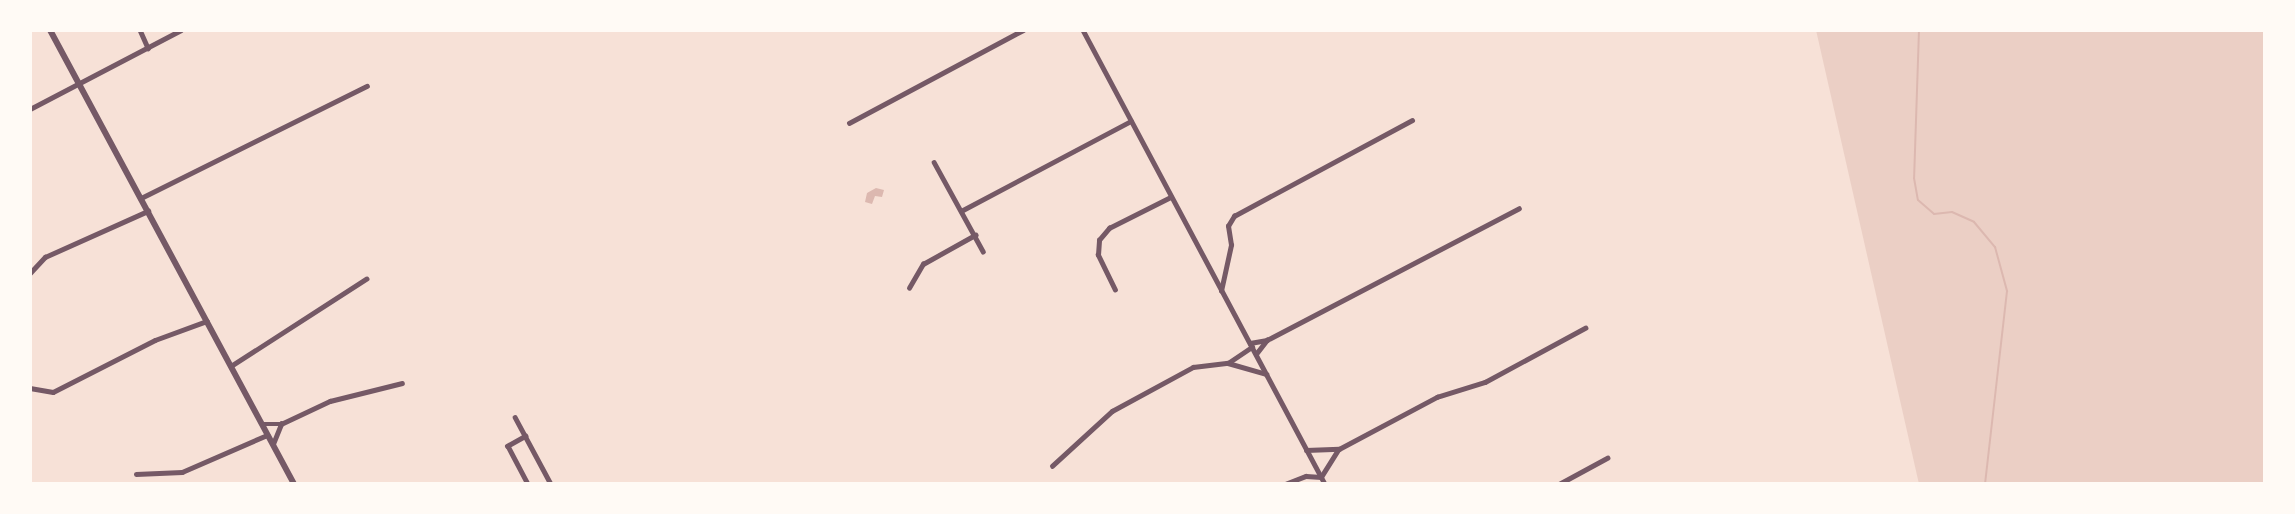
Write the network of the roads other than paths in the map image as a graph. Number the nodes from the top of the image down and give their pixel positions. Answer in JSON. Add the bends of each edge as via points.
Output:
{"nodes":[{"id":1,"x":51,"y":30,"type":"edge"},
{"id":2,"x":140,"y":30,"type":"edge"},
{"id":3,"x":181,"y":30,"type":"edge"},
{"id":4,"x":1023,"y":30,"type":"edge"},
{"id":5,"x":1083,"y":30,"type":"edge"},
{"id":6,"x":148,"y":48,"type":"junction"},
{"id":7,"x":80,"y":84,"type":"junction"},
{"id":8,"x":367,"y":86,"type":"dead end"},
{"id":9,"x":30,"y":109,"type":"edge"},
{"id":10,"x":1412,"y":120,"type":"dead end"},
{"id":11,"x":1131,"y":121,"type":"junction"},
{"id":12,"x":849,"y":123,"type":"dead end"},
{"id":13,"x":934,"y":162,"type":"dead end"},
{"id":14,"x":1171,"y":196,"type":"junction"},
{"id":15,"x":141,"y":198,"type":"junction"},
{"id":16,"x":1519,"y":208,"type":"dead end"},
{"id":17,"x":148,"y":211,"type":"junction"},
{"id":18,"x":961,"y":211,"type":"junction"},
{"id":19,"x":975,"y":235,"type":"junction"},
{"id":20,"x":984,"y":251,"type":"dead end"},
{"id":21,"x":30,"y":273,"type":"edge"},
{"id":22,"x":366,"y":279,"type":"dead end"},
{"id":23,"x":909,"y":288,"type":"dead end"},
{"id":24,"x":1115,"y":290,"type":"dead end"},
{"id":25,"x":1221,"y":291,"type":"junction"},
{"id":26,"x":207,"y":321,"type":"junction"},
{"id":27,"x":1585,"y":328,"type":"dead end"},
{"id":28,"x":1267,"y":340,"type":"junction"},
{"id":29,"x":1251,"y":345,"type":"junction"},
{"id":30,"x":1256,"y":354,"type":"junction"},
{"id":31,"x":1228,"y":363,"type":"junction"},
{"id":32,"x":231,"y":366,"type":"junction"},
{"id":33,"x":1267,"y":374,"type":"junction"},
{"id":34,"x":402,"y":383,"type":"dead end"},
{"id":35,"x":30,"y":388,"type":"edge"},
{"id":36,"x":515,"y":417,"type":"dead end"},
{"id":37,"x":262,"y":424,"type":"junction"},
{"id":38,"x":281,"y":424,"type":"junction"},
{"id":39,"x":267,"y":435,"type":"junction"},
{"id":40,"x":526,"y":436,"type":"junction"},
{"id":41,"x":273,"y":444,"type":"junction"},
{"id":42,"x":1339,"y":449,"type":"junction"},
{"id":43,"x":1306,"y":450,"type":"junction"},
{"id":44,"x":1607,"y":458,"type":"dead end"},
{"id":45,"x":1052,"y":466,"type":"dead end"},
{"id":46,"x":136,"y":474,"type":"dead end"},
{"id":47,"x":1321,"y":477,"type":"junction"},
{"id":48,"x":294,"y":484,"type":"edge"},
{"id":49,"x":528,"y":484,"type":"edge"},
{"id":50,"x":551,"y":484,"type":"edge"},
{"id":51,"x":1286,"y":484,"type":"edge"},
{"id":52,"x":1325,"y":484,"type":"edge"},
{"id":53,"x":1559,"y":484,"type":"edge"}],
"edges":[{"from":1,"to":7,"type":"street"},
{"from":2,"to":6,"type":"street"},
{"from":3,"to":6,"type":"street"},
{"from":4,"to":12,"type":"street"},
{"from":5,"to":11,"type":"street"},
{"from":6,"to":7,"type":"street"},
{"from":7,"to":9,"type":"street"},
{"from":7,"to":15,"type":"street"},
{"from":8,"to":15,"type":"street"},
{"from":10,"to":25,"type":"street","via":[[1234,216],[1228,226],[1231,245]]},
{"from":11,"to":14,"type":"street"},
{"from":11,"to":18,"type":"street"},
{"from":13,"to":18,"type":"street"},
{"from":14,"to":24,"type":"street","via":[[1103,234],[1098,255]]},
{"from":14,"to":25,"type":"street"},
{"from":15,"to":17,"type":"street"},
{"from":16,"to":28,"type":"street"},
{"from":17,"to":21,"type":"street","via":[[45,257]]},
{"from":17,"to":26,"type":"street"},
{"from":18,"to":19,"type":"street"},
{"from":19,"to":20,"type":"street"},
{"from":19,"to":23,"type":"street","via":[[923,264]]},
{"from":22,"to":32,"type":"street"},
{"from":25,"to":29,"type":"street"},
{"from":26,"to":32,"type":"street"},
{"from":26,"to":35,"type":"street","via":[[166,335],[53,392]]},
{"from":27,"to":42,"type":"street","via":[[1485,382],[1437,397]]},
{"from":28,"to":29,"type":"street"},
{"from":28,"to":30,"type":"street"},
{"from":29,"to":30,"type":"street"},
{"from":29,"to":31,"type":"street"},
{"from":30,"to":33,"type":"street"},
{"from":31,"to":33,"type":"street"},
{"from":31,"to":45,"type":"street","via":[[1201,364],[1121,405]]},
{"from":32,"to":37,"type":"street"},
{"from":33,"to":43,"type":"street"},
{"from":34,"to":38,"type":"street","via":[[330,401]]},
{"from":36,"to":40,"type":"street"},
{"from":37,"to":38,"type":"street"},
{"from":37,"to":39,"type":"street"},
{"from":38,"to":41,"type":"street"},
{"from":39,"to":41,"type":"street"},
{"from":39,"to":46,"type":"street","via":[[182,472]]},
{"from":40,"to":49,"type":"street","via":[[508,446]]},
{"from":40,"to":50,"type":"street"},
{"from":41,"to":48,"type":"street"},
{"from":42,"to":43,"type":"street"},
{"from":42,"to":47,"type":"street"},
{"from":43,"to":47,"type":"street"},
{"from":44,"to":53,"type":"street"},
{"from":47,"to":51,"type":"street","via":[[1306,476]]},
{"from":47,"to":52,"type":"street"}]}
